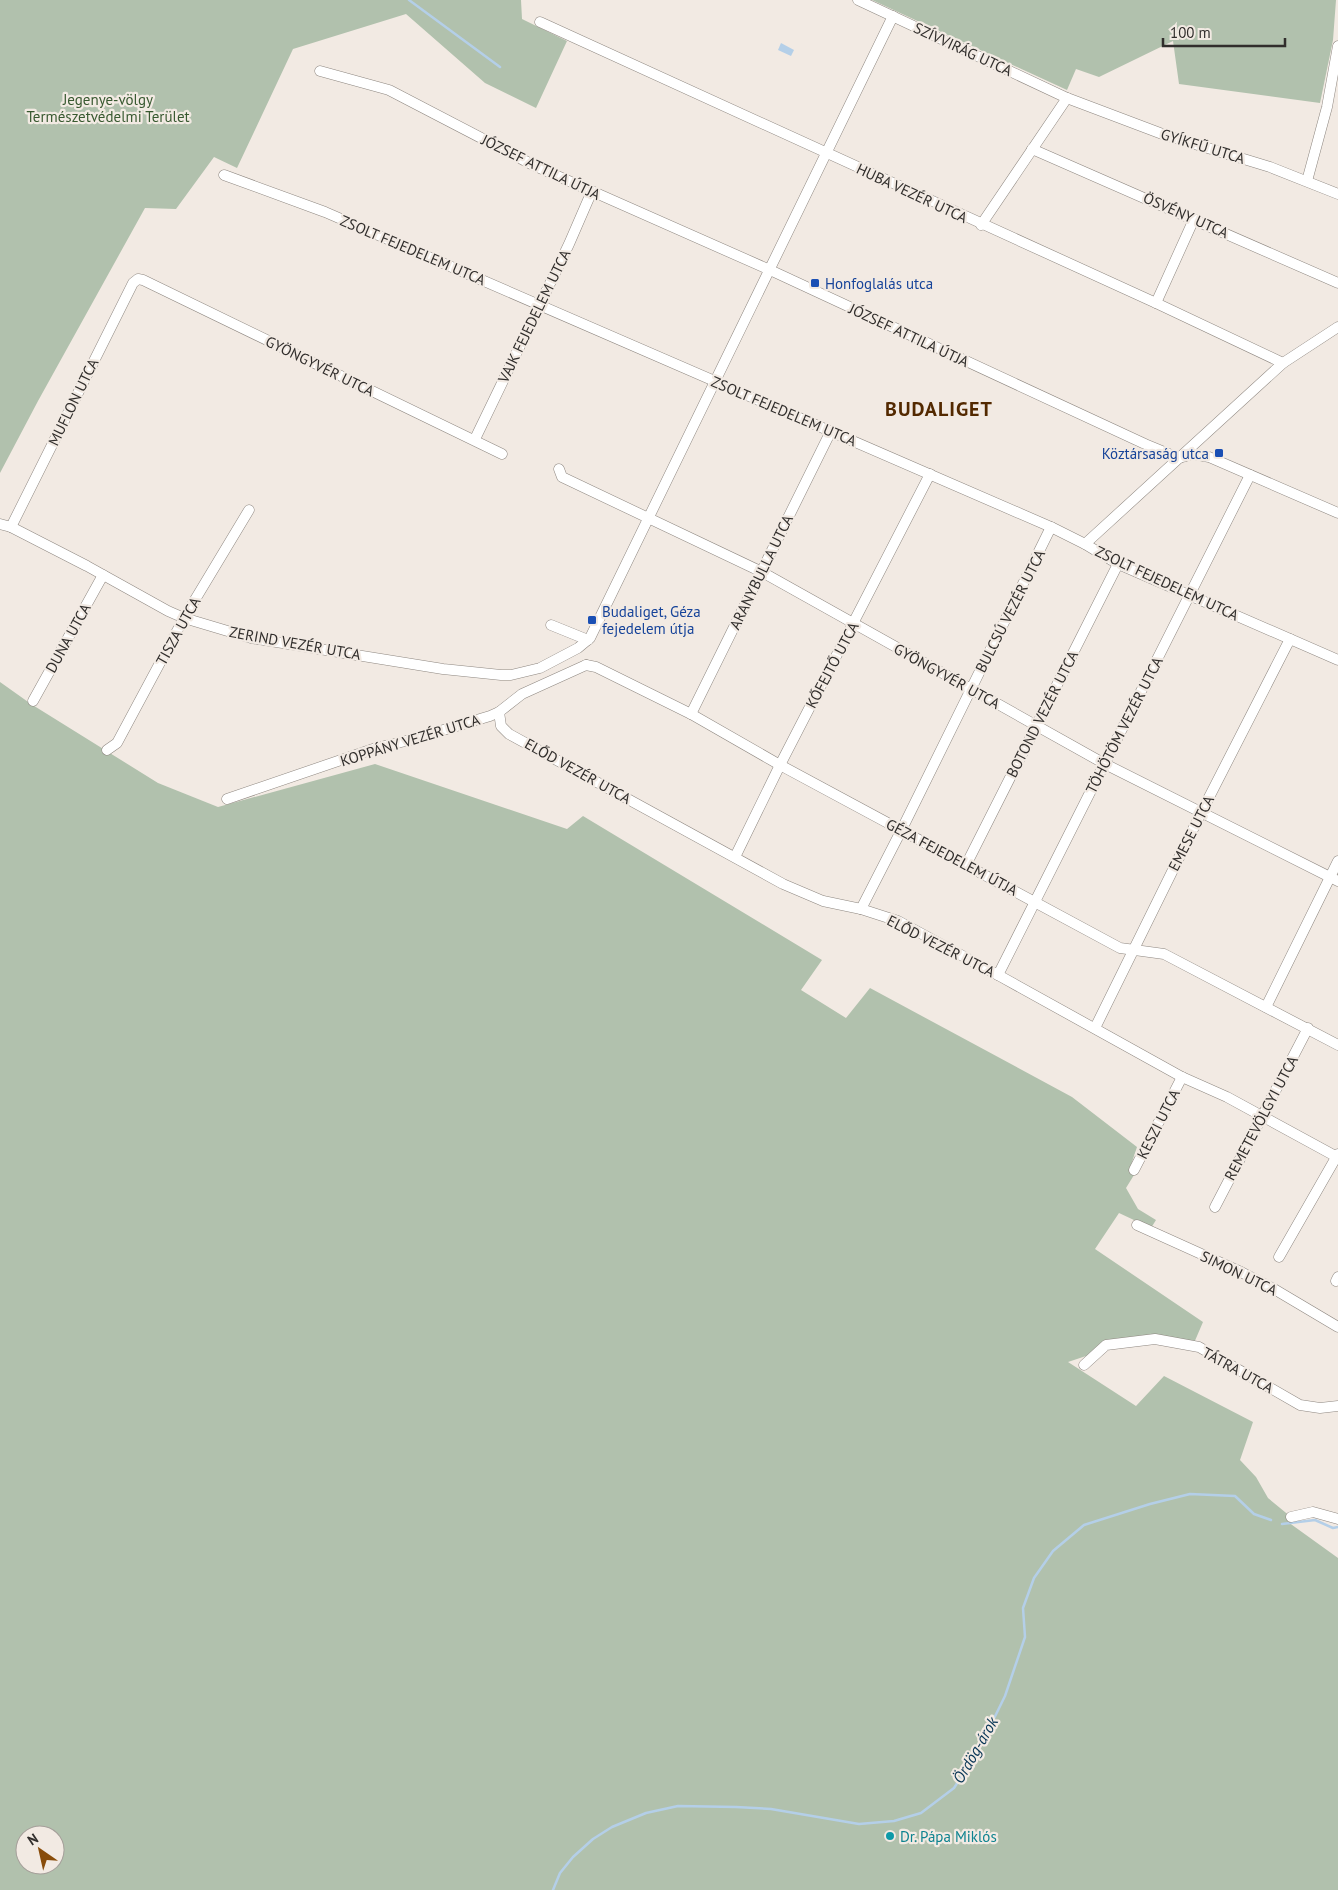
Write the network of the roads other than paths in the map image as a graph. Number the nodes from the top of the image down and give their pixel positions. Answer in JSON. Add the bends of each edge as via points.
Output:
{"nodes":[{"id":1,"x":858,"y":0,"type":"edge"},
{"id":2,"x":893,"y":16,"type":"junction"},
{"id":3,"x":540,"y":22,"type":"dead end"},
{"id":4,"x":1338,"y":46,"type":"edge"},
{"id":5,"x":320,"y":71,"type":"dead end"},
{"id":6,"x":1067,"y":98,"type":"junction"},
{"id":7,"x":1032,"y":149,"type":"junction"},
{"id":8,"x":825,"y":152,"type":"junction"},
{"id":9,"x":224,"y":175,"type":"dead end"},
{"id":10,"x":1307,"y":181,"type":"junction"},
{"id":11,"x":592,"y":192,"type":"junction"},
{"id":12,"x":1338,"y":194,"type":"edge"},
{"id":13,"x":1194,"y":219,"type":"junction"},
{"id":14,"x":981,"y":225,"type":"junction"},
{"id":15,"x":770,"y":270,"type":"junction"},
{"id":16,"x":138,"y":279,"type":"joint"},
{"id":17,"x":1338,"y":284,"type":"edge"},
{"id":18,"x":1156,"y":303,"type":"junction"},
{"id":19,"x":539,"y":304,"type":"junction"},
{"id":20,"x":1338,"y":327,"type":"edge"},
{"id":21,"x":1328,"y":334,"type":"junction"},
{"id":22,"x":1338,"y":339,"type":"edge"},
{"id":23,"x":1283,"y":363,"type":"junction"},
{"id":24,"x":716,"y":382,"type":"junction"},
{"id":25,"x":831,"y":430,"type":"junction"},
{"id":26,"x":475,"y":439,"type":"junction"},
{"id":27,"x":502,"y":454,"type":"dead end"},
{"id":28,"x":1179,"y":458,"type":"junction"},
{"id":29,"x":559,"y":469,"type":"dead end"},
{"id":30,"x":930,"y":474,"type":"junction"},
{"id":31,"x":1250,"y":475,"type":"junction"},
{"id":32,"x":250,"y":510,"type":"dead end"},
{"id":33,"x":1338,"y":513,"type":"edge"},
{"id":34,"x":649,"y":518,"type":"junction"},
{"id":35,"x":0,"y":524,"type":"edge"},
{"id":36,"x":11,"y":527,"type":"junction"},
{"id":37,"x":1051,"y":527,"type":"junction"},
{"id":38,"x":1085,"y":544,"type":"junction"},
{"id":39,"x":1118,"y":564,"type":"junction"},
{"id":40,"x":762,"y":572,"type":"junction"},
{"id":41,"x":103,"y":575,"type":"junction"},
{"id":42,"x":1189,"y":595,"type":"junction"},
{"id":43,"x":184,"y":618,"type":"junction"},
{"id":44,"x":854,"y":624,"type":"junction"},
{"id":45,"x":551,"y":626,"type":"dead end"},
{"id":46,"x":1290,"y":639,"type":"junction"},
{"id":47,"x":588,"y":640,"type":"junction"},
{"id":48,"x":578,"y":648,"type":"junction"},
{"id":49,"x":1338,"y":660,"type":"edge"},
{"id":50,"x":586,"y":665,"type":"junction"},
{"id":51,"x":970,"y":690,"type":"junction"},
{"id":52,"x":33,"y":700,"type":"dead end"},
{"id":53,"x":499,"y":712,"type":"junction"},
{"id":54,"x":691,"y":714,"type":"junction"},
{"id":55,"x":1036,"y":726,"type":"junction"},
{"id":56,"x":108,"y":750,"type":"dead end"},
{"id":57,"x":1104,"y":764,"type":"junction"},
{"id":58,"x":780,"y":765,"type":"junction"},
{"id":59,"x":227,"y":799,"type":"dead end"},
{"id":60,"x":1201,"y":813,"type":"junction"},
{"id":61,"x":902,"y":830,"type":"junction"},
{"id":62,"x":735,"y":857,"type":"junction"},
{"id":63,"x":1338,"y":861,"type":"edge"},
{"id":64,"x":966,"y":865,"type":"junction"},
{"id":65,"x":1334,"y":879,"type":"edge"},
{"id":66,"x":1035,"y":901,"type":"junction"},
{"id":67,"x":861,"y":908,"type":"junction"},
{"id":68,"x":1133,"y":950,"type":"junction"},
{"id":69,"x":998,"y":975,"type":"junction"},
{"id":70,"x":1266,"y":1007,"type":"junction"},
{"id":71,"x":1095,"y":1028,"type":"junction"},
{"id":72,"x":1308,"y":1028,"type":"junction"},
{"id":73,"x":1338,"y":1045,"type":"edge"},
{"id":74,"x":1182,"y":1077,"type":"junction"},
{"id":75,"x":1262,"y":1117,"type":"junction"},
{"id":76,"x":1337,"y":1156,"type":"edge"},
{"id":77,"x":1134,"y":1170,"type":"dead end"},
{"id":78,"x":1215,"y":1207,"type":"dead end"},
{"id":79,"x":1137,"y":1225,"type":"dead end"},
{"id":80,"x":1279,"y":1257,"type":"dead end"},
{"id":81,"x":1338,"y":1327,"type":"edge"},
{"id":82,"x":1084,"y":1365,"type":"dead end"},
{"id":83,"x":1338,"y":1406,"type":"edge"},
{"id":84,"x":1291,"y":1517,"type":"dead end"},
{"id":85,"x":1338,"y":1519,"type":"edge"}],
"edges":[{"from":1,"to":2,"type":"street","name":"SZÍVVIRÁG UTCA"},
{"from":2,"to":6,"type":"street","name":"SZÍVVIRÁG UTCA"},
{"from":2,"to":8,"type":"street"},
{"from":3,"to":8,"type":"street","name":"HUBA VEZÉR UTCA"},
{"from":4,"to":10,"type":"street","via":[[1327,106]]},
{"from":5,"to":11,"type":"street","name":"JÓZSEF ATTILA ÚTJA","via":[[389,90]]},
{"from":6,"to":7,"type":"street"},
{"from":6,"to":10,"type":"street","name":"GYÍKFŰ UTCA","via":[[1165,135]]},
{"from":7,"to":13,"type":"street","name":"ÖSVÉNY UTCA"},
{"from":7,"to":14,"type":"street"},
{"from":8,"to":14,"type":"street","name":"HUBA VEZÉR UTCA"},
{"from":8,"to":15,"type":"street"},
{"from":9,"to":19,"type":"street","name":"ZSOLT FEJEDELEM UTCA","via":[[325,212]]},
{"from":10,"to":12,"type":"street","name":"GYÍKFŰ UTCA"},
{"from":11,"to":15,"type":"street","name":"JÓZSEF ATTILA ÚTJA"},
{"from":11,"to":19,"type":"street","name":"VAJK FEJEDELEM UTCA"},
{"from":13,"to":17,"type":"street","name":"ÖSVÉNY UTCA"},
{"from":13,"to":18,"type":"street"},
{"from":14,"to":18,"type":"street","name":"HUBA VEZÉR UTCA"},
{"from":15,"to":24,"type":"street"},
{"from":15,"to":28,"type":"street","name":"JÓZSEF ATTILA ÚTJA"},
{"from":16,"to":26,"type":"street","name":"GYÖNGYVÉR UTCA"},
{"from":16,"to":36,"type":"street","name":"MUFLON UTCA","via":[[100,346]]},
{"from":18,"to":23,"type":"street","name":"HUBA VEZÉR UTCA"},
{"from":19,"to":24,"type":"street","name":"ZSOLT FEJEDELEM UTCA"},
{"from":19,"to":26,"type":"street","name":"VAJK FEJEDELEM UTCA"},
{"from":20,"to":21,"type":"street"},
{"from":21,"to":22,"type":"street"},
{"from":21,"to":23,"type":"street"},
{"from":23,"to":28,"type":"street"},
{"from":24,"to":25,"type":"street","name":"ZSOLT FEJEDELEM UTCA"},
{"from":24,"to":34,"type":"street"},
{"from":25,"to":30,"type":"street","name":"ZSOLT FEJEDELEM UTCA"},
{"from":25,"to":40,"type":"street","name":"ARANYBULLA UTCA"},
{"from":26,"to":27,"type":"street","name":"GYÖNGYVÉR UTCA"},
{"from":28,"to":31,"type":"street","name":"JÓZSEF ATTILA ÚTJA","via":[[1193,454],[1209,457]]},
{"from":28,"to":38,"type":"street"},
{"from":29,"to":34,"type":"street","name":"GYÖNGYVÉR UTCA","via":[[562,477]]},
{"from":30,"to":37,"type":"street","name":"ZSOLT FEJEDELEM UTCA"},
{"from":30,"to":44,"type":"street","name":"KŐFEJTŐ UTCA"},
{"from":31,"to":33,"type":"street","name":"JÓZSEF ATTILA ÚTJA"},
{"from":31,"to":42,"type":"street","name":"TÖHÖTÖM VEZÉR UTCA"},
{"from":32,"to":43,"type":"street","name":"TISZA UTCA"},
{"from":34,"to":40,"type":"street","name":"GYÖNGYVÉR UTCA"},
{"from":34,"to":47,"type":"street"},
{"from":35,"to":36,"type":"street","name":"ZERIND VEZÉR UTCA"},
{"from":36,"to":41,"type":"street","name":"ZERIND VEZÉR UTCA"},
{"from":37,"to":38,"type":"street","name":"ZSOLT FEJEDELEM UTCA"},
{"from":37,"to":51,"type":"street","name":"BULCSÚ VEZÉR UTCA"},
{"from":38,"to":39,"type":"street","name":"ZSOLT FEJEDELEM UTCA"},
{"from":39,"to":42,"type":"street","name":"ZSOLT FEJEDELEM UTCA"},
{"from":39,"to":55,"type":"street","name":"BOTOND VEZÉR UTCA"},
{"from":40,"to":44,"type":"street","name":"GYÖNGYVÉR UTCA"},
{"from":40,"to":54,"type":"street","name":"ARANYBULLA UTCA"},
{"from":41,"to":43,"type":"street","name":"ZERIND VEZÉR UTCA"},
{"from":41,"to":52,"type":"street","name":"DUNA UTCA"},
{"from":42,"to":46,"type":"street","name":"ZSOLT FEJEDELEM UTCA"},
{"from":42,"to":57,"type":"street","name":"TÖHÖTÖM VEZÉR UTCA"},
{"from":43,"to":48,"type":"street","name":"ZERIND VEZÉR UTCA","via":[[252,638],[490,674],[511,674],[540,668]]},
{"from":43,"to":56,"type":"street","name":"TISZA UTCA","via":[[117,743]]},
{"from":44,"to":51,"type":"street","name":"GYÖNGYVÉR UTCA"},
{"from":44,"to":58,"type":"street","name":"KŐFEJTŐ UTCA"},
{"from":45,"to":47,"type":"street"},
{"from":46,"to":49,"type":"street","name":"ZSOLT FEJEDELEM UTCA"},
{"from":46,"to":60,"type":"street","name":"EMESE UTCA"},
{"from":47,"to":48,"type":"street"},
{"from":48,"to":50,"type":"street"},
{"from":50,"to":53,"type":"street","name":"KOPPÁNY VEZÉR UTCA","via":[[522,694]]},
{"from":50,"to":54,"type":"street","name":"GÉZA FEJEDELEM ÚTJA"},
{"from":51,"to":55,"type":"street","name":"GYÖNGYVÉR UTCA"},
{"from":51,"to":61,"type":"street","name":"BULCSÚ VEZÉR UTCA"},
{"from":53,"to":59,"type":"street","name":"KOPPÁNY VEZÉR UTCA","via":[[364,752]]},
{"from":53,"to":62,"type":"street","name":"ELŐD VEZÉR UTCA","via":[[501,726],[509,734]]},
{"from":54,"to":58,"type":"street","name":"GÉZA FEJEDELEM ÚTJA"},
{"from":55,"to":57,"type":"street","name":"GYÖNGYVÉR UTCA"},
{"from":55,"to":64,"type":"street","name":"BOTOND VEZÉR UTCA"},
{"from":57,"to":60,"type":"street","name":"GYÖNGYVÉR UTCA"},
{"from":57,"to":66,"type":"street","name":"TÖHÖTÖM VEZÉR UTCA"},
{"from":58,"to":61,"type":"street","name":"GÉZA FEJEDELEM ÚTJA"},
{"from":58,"to":62,"type":"street","name":"KŐFEJTŐ UTCA"},
{"from":60,"to":65,"type":"street","name":"GYÖNGYVÉR UTCA"},
{"from":60,"to":68,"type":"street","name":"EMESE UTCA"},
{"from":61,"to":64,"type":"street","name":"GÉZA FEJEDELEM ÚTJA"},
{"from":61,"to":67,"type":"street","name":"BULCSÚ VEZÉR UTCA"},
{"from":62,"to":67,"type":"street","name":"ELŐD VEZÉR UTCA","via":[[823,901]]},
{"from":63,"to":65,"type":"street"},
{"from":64,"to":66,"type":"street","name":"GÉZA FEJEDELEM ÚTJA"},
{"from":65,"to":70,"type":"street"},
{"from":66,"to":68,"type":"street","name":"GÉZA FEJEDELEM ÚTJA","via":[[1120,948]]},
{"from":66,"to":69,"type":"street","name":"TÖHÖTÖM VEZÉR UTCA"},
{"from":67,"to":69,"type":"street","name":"ELŐD VEZÉR UTCA","via":[[898,921]]},
{"from":68,"to":70,"type":"street","name":"GÉZA FEJEDELEM ÚTJA","via":[[1164,954]]},
{"from":68,"to":71,"type":"street","name":"EMESE UTCA"},
{"from":69,"to":71,"type":"street","name":"ELŐD VEZÉR UTCA"},
{"from":70,"to":72,"type":"street","name":"GÉZA FEJEDELEM ÚTJA"},
{"from":71,"to":74,"type":"street","name":"ELŐD VEZÉR UTCA"},
{"from":72,"to":73,"type":"street","name":"GÉZA FEJEDELEM ÚTJA"},
{"from":72,"to":75,"type":"street","name":"REMETEVÖLGYI UTCA"},
{"from":74,"to":75,"type":"street","name":"ELŐD VEZÉR UTCA"},
{"from":74,"to":77,"type":"street","name":"KESZI UTCA"},
{"from":75,"to":76,"type":"street","name":"ELŐD VEZÉR UTCA"},
{"from":75,"to":78,"type":"street","name":"REMETEVÖLGYI UTCA"},
{"from":76,"to":80,"type":"street"},
{"from":79,"to":81,"type":"street","name":"SIMON UTCA","via":[[1239,1270]]},
{"from":82,"to":83,"type":"street","name":"TÁTRA UTCA","via":[[1106,1345],[1155,1339],[1199,1347],[1300,1404],[1320,1408]]},
{"from":84,"to":85,"type":"street","via":[[1313,1512]]}]}
